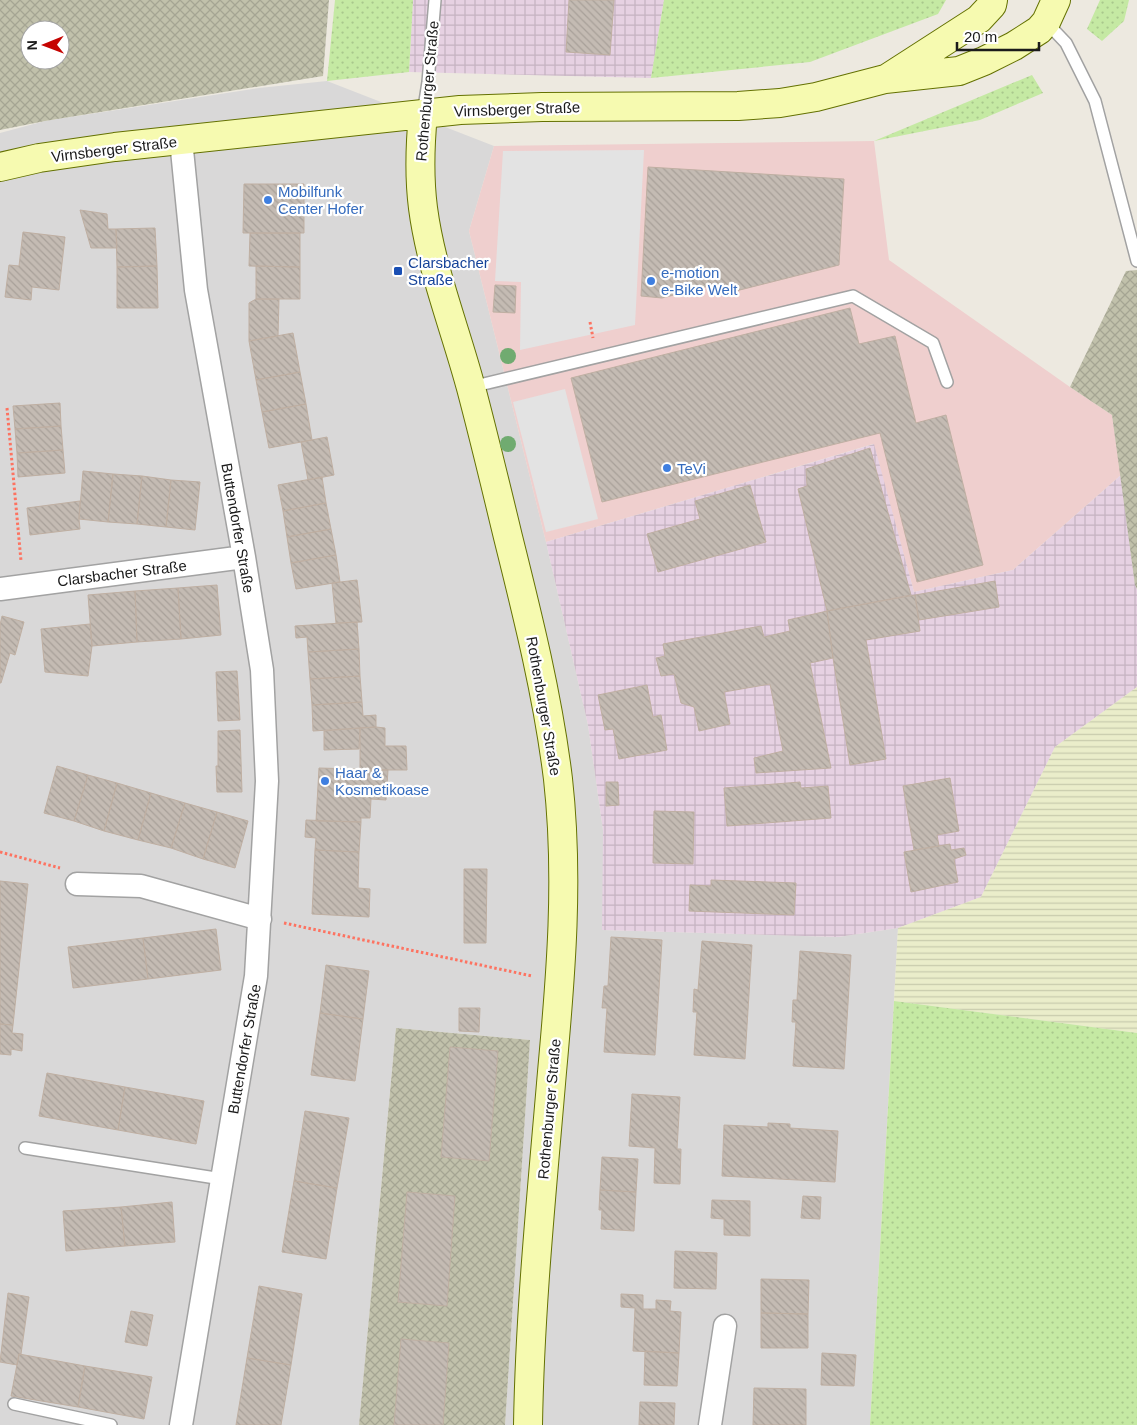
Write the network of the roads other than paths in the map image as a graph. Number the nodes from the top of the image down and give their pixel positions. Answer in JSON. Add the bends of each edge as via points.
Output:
{"nodes":[{"id":1,"x":434,"y":0,"type":"edge"},
{"id":2,"x":986,"y":9,"type":"edge"},
{"id":3,"x":1047,"y":17,"type":"edge"},
{"id":4,"x":885,"y":79,"type":"junction"},
{"id":5,"x":422,"y":114,"type":"junction"},
{"id":6,"x":181,"y":140,"type":"junction"},
{"id":7,"x":0,"y":167,"type":"edge"},
{"id":8,"x":1137,"y":261,"type":"edge"},
{"id":9,"x":947,"y":382,"type":"dead end"},
{"id":10,"x":471,"y":387,"type":"junction"},
{"id":11,"x":244,"y":557,"type":"junction"},
{"id":12,"x":0,"y":589,"type":"edge"},
{"id":13,"x":77,"y":884,"type":"road end"},
{"id":14,"x":260,"y":918,"type":"junction"},
{"id":15,"x":25,"y":1148,"type":"dead end"},
{"id":16,"x":222,"y":1179,"type":"junction"},
{"id":17,"x":725,"y":1326,"type":"dead end"},
{"id":18,"x":14,"y":1404,"type":"dead end"},
{"id":19,"x":111,"y":1425,"type":"edge"},
{"id":20,"x":181,"y":1425,"type":"edge"},
{"id":21,"x":528,"y":1425,"type":"edge"},
{"id":22,"x":710,"y":1425,"type":"edge"}],
"edges":[{"from":1,"to":5,"type":"lane","name":"Rothenburger Straße","via":[[428,82]]},
{"from":2,"to":4,"type":"main road","name":"Virnsberger Straße"},
{"from":3,"to":4,"type":"main road","name":"Virnsberger Straße","via":[[1014,46],[959,72]]},
{"from":3,"to":8,"type":"lane","via":[[1066,43],[1095,101]]},
{"from":4,"to":5,"type":"main road","name":"Virnsberger Straße","via":[[780,103],[698,107],[501,108]]},
{"from":5,"to":6,"type":"main road","name":"Virnsberger Straße"},
{"from":5,"to":10,"type":"main road","name":"Rothenburger Straße","via":[[421,192],[427,231]]},
{"from":6,"to":7,"type":"main road","name":"Virnsberger Straße","via":[[39,158]]},
{"from":6,"to":11,"type":"street","name":"Buttendorfer Straße","via":[[196,290]]},
{"from":9,"to":10,"type":"lane","via":[[933,343],[853,296]]},
{"from":10,"to":21,"type":"main road","name":"Rothenburger Straße","via":[[543,690],[562,823],[564,908],[560,981],[532,1314]]},
{"from":11,"to":12,"type":"street","name":"Clarsbacher Straße"},
{"from":11,"to":14,"type":"street","name":"Buttendorfer Straße","via":[[262,670],[267,781]]},
{"from":13,"to":14,"type":"street","via":[[141,886]]},
{"from":14,"to":16,"type":"street","name":"Buttendorfer Straße","via":[[256,976]]},
{"from":15,"to":16,"type":"lane"},
{"from":16,"to":20,"type":"street","name":"Buttendorfer Straße"},
{"from":17,"to":22,"type":"street"},
{"from":18,"to":19,"type":"lane"}]}
